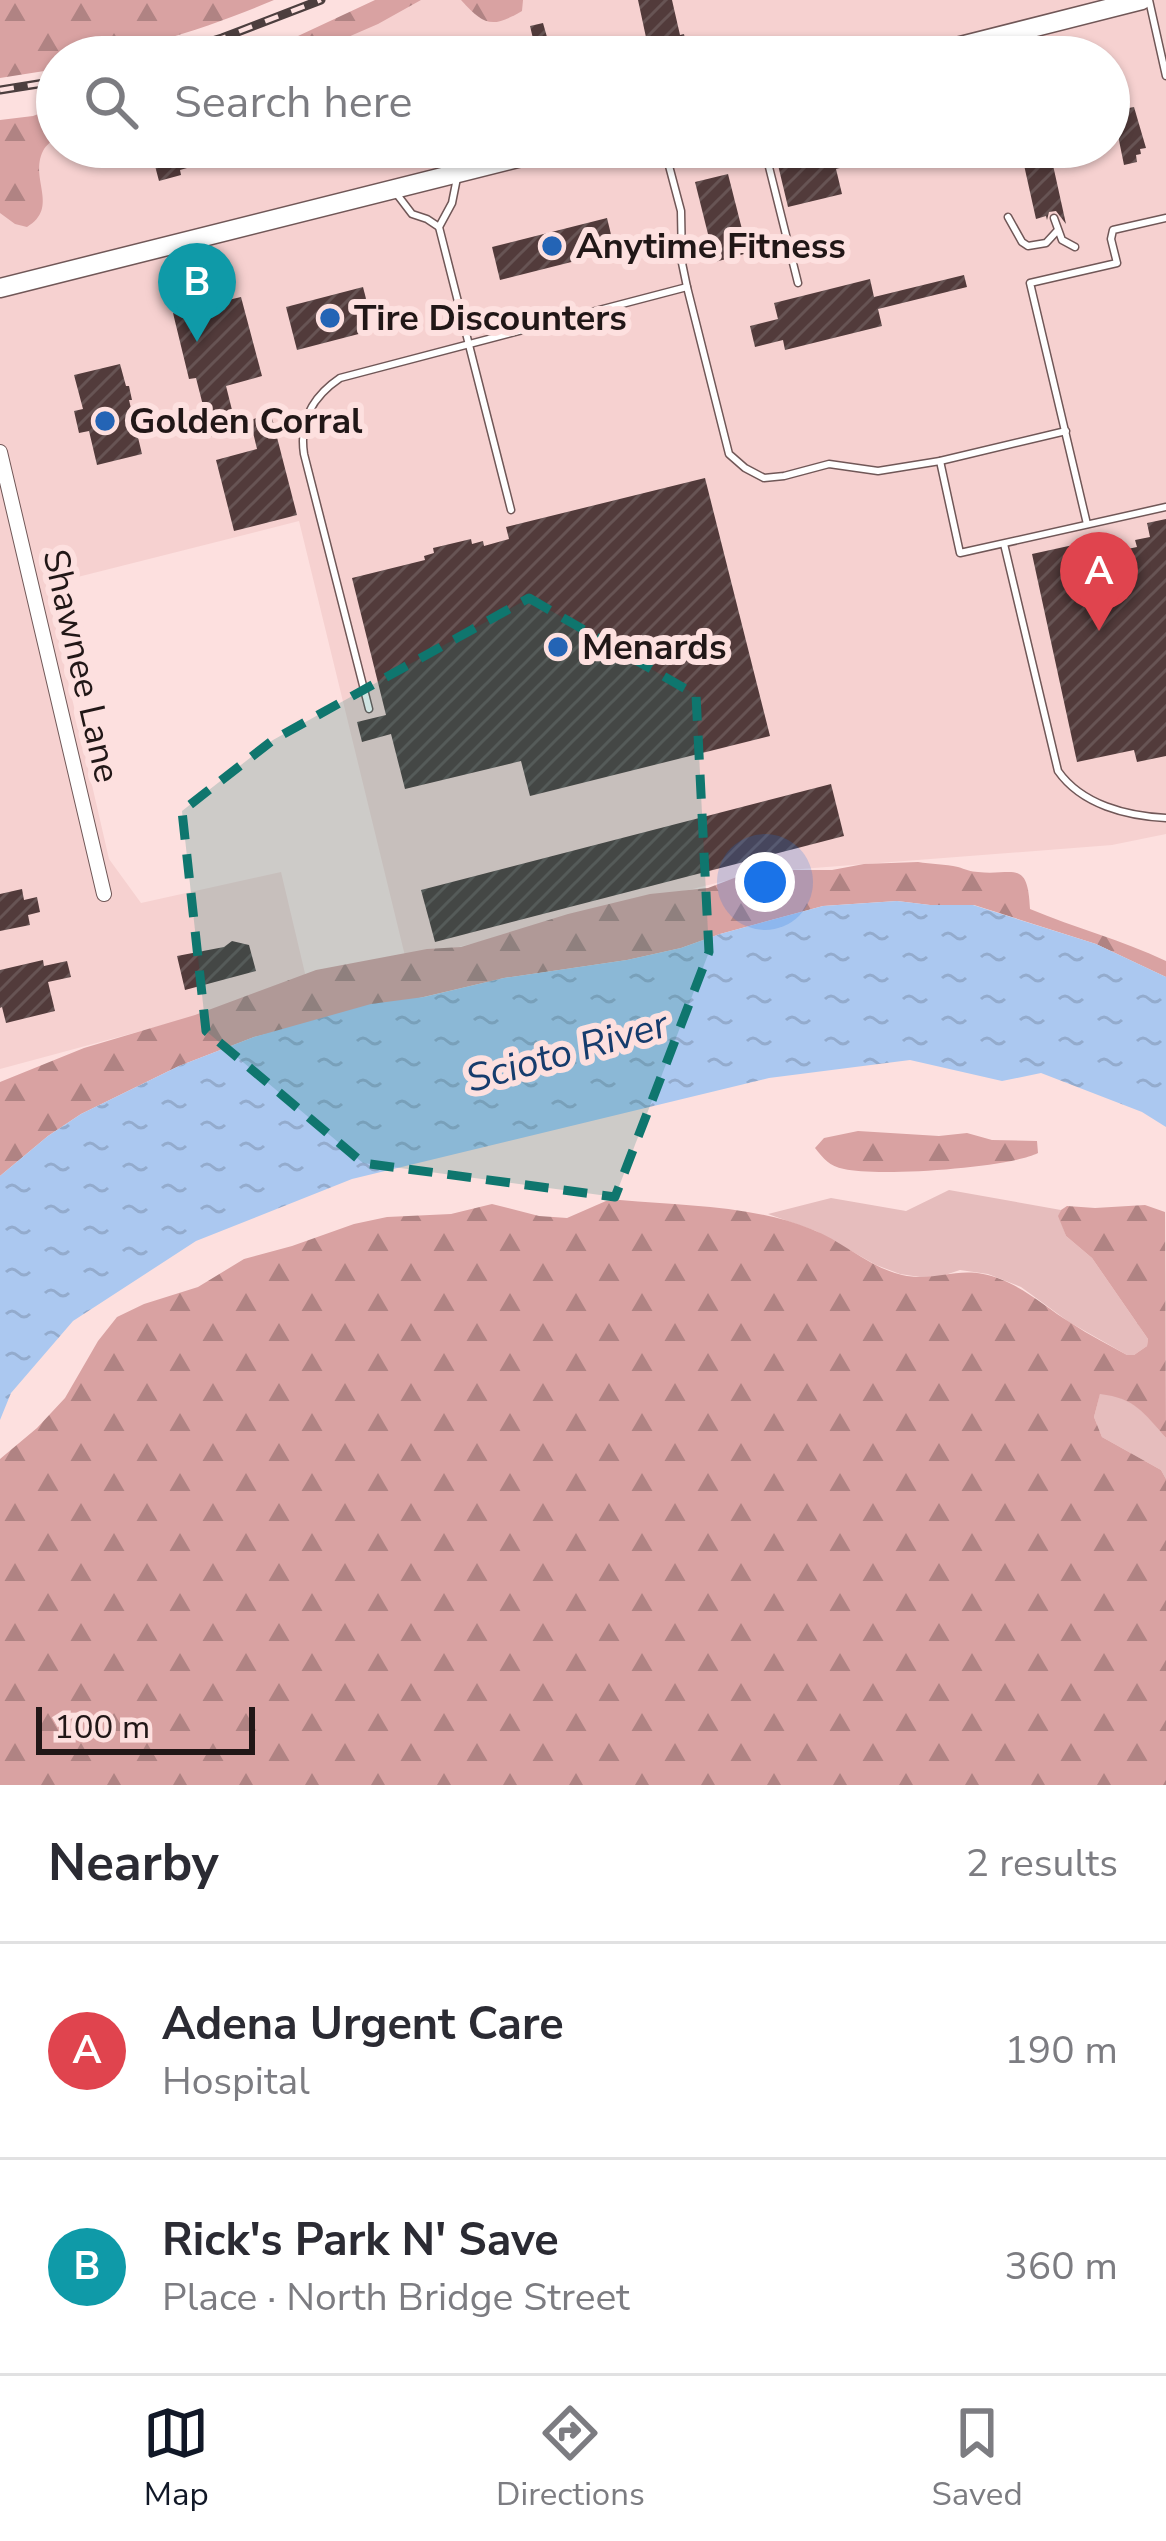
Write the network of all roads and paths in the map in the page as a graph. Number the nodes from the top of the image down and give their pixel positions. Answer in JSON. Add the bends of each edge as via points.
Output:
{"nodes":[{"id":1,"x":1146,"y":0,"type":"edge"},
{"id":2,"x":1001,"y":36,"type":"edge"},
{"id":3,"x":1166,"y":76,"type":"edge"},
{"id":4,"x":478,"y":168,"type":"edge"},
{"id":5,"x":669,"y":168,"type":"edge"},
{"id":6,"x":769,"y":168,"type":"edge"},
{"id":7,"x":458,"y":173,"type":"junction"},
{"id":8,"x":393,"y":189,"type":"junction"},
{"id":9,"x":1008,"y":217,"type":"dead end"},
{"id":10,"x":1054,"y":218,"type":"dead end"},
{"id":11,"x":1166,"y":218,"type":"edge"},
{"id":12,"x":439,"y":227,"type":"junction"},
{"id":13,"x":1057,"y":231,"type":"junction"},
{"id":14,"x":1075,"y":247,"type":"dead end"},
{"id":15,"x":798,"y":283,"type":"dead end"},
{"id":16,"x":686,"y":287,"type":"junction"},
{"id":17,"x":0,"y":288,"type":"edge"},
{"id":18,"x":469,"y":344,"type":"junction"},
{"id":19,"x":1066,"y":431,"type":"junction"},
{"id":20,"x":0,"y":452,"type":"edge"},
{"id":21,"x":940,"y":461,"type":"junction"},
{"id":22,"x":1166,"y":507,"type":"edge"},
{"id":23,"x":511,"y":510,"type":"dead end"},
{"id":24,"x":1087,"y":524,"type":"junction"},
{"id":25,"x":1004,"y":544,"type":"junction"},
{"id":26,"x":369,"y":709,"type":"dead end"},
{"id":27,"x":1166,"y":818,"type":"edge"},
{"id":28,"x":104,"y":894,"type":"dead end"}],
"edges":[{"from":1,"to":2,"type":"main road"},
{"from":1,"to":3,"type":"lane"},
{"from":4,"to":7,"type":"main road"},
{"from":5,"to":16,"type":"lane"},
{"from":6,"to":15,"type":"lane"},
{"from":7,"to":8,"type":"main road"},
{"from":7,"to":12,"type":"lane"},
{"from":8,"to":12,"type":"lane","via":[[412,214]]},
{"from":8,"to":17,"type":"main road"},
{"from":9,"to":13,"type":"lane","via":[[1028,245],[1046,243]]},
{"from":10,"to":13,"type":"lane"},
{"from":11,"to":19,"type":"lane","via":[[1113,230],[1117,263],[1030,283]]},
{"from":12,"to":18,"type":"lane"},
{"from":13,"to":14,"type":"lane"},
{"from":16,"to":18,"type":"lane"},
{"from":16,"to":21,"type":"lane","via":[[729,454],[746,468],[764,478],[829,464],[878,471]]},
{"from":18,"to":23,"type":"lane"},
{"from":18,"to":26,"type":"lane","via":[[340,378],[304,422],[304,454]]},
{"from":19,"to":21,"type":"lane"},
{"from":19,"to":24,"type":"lane"},
{"from":20,"to":28,"type":"street","name":"Shawnee Lane"},
{"from":21,"to":25,"type":"lane","via":[[960,553]]},
{"from":22,"to":24,"type":"lane"},
{"from":24,"to":25,"type":"lane"},
{"from":25,"to":27,"type":"lane","via":[[1058,771],[1111,810]]}]}
